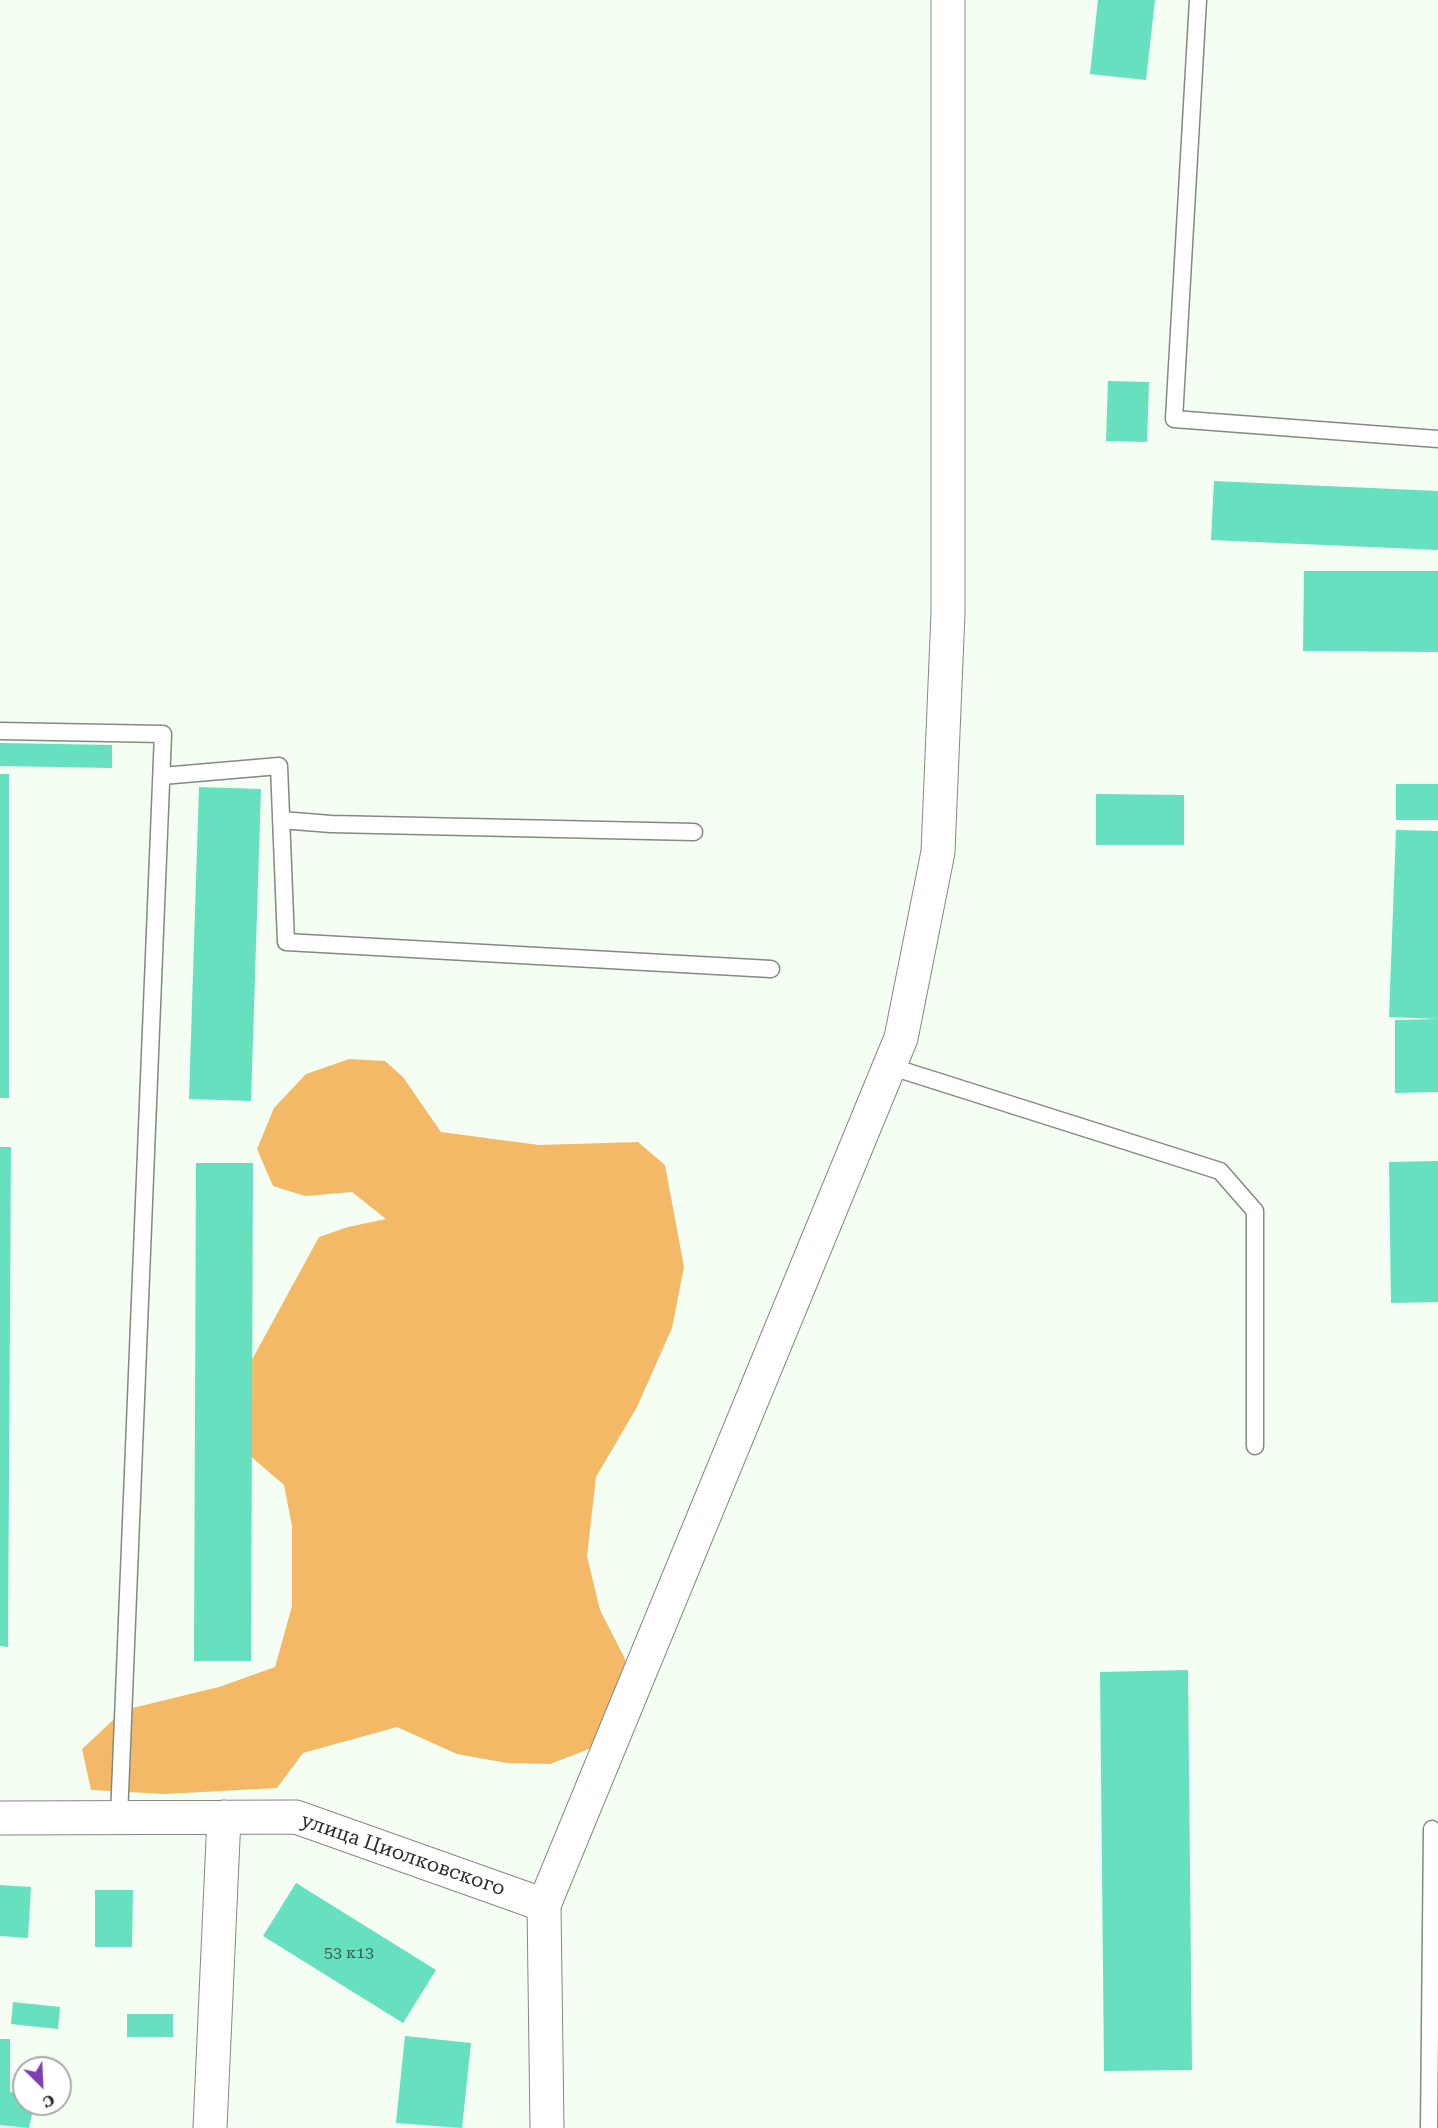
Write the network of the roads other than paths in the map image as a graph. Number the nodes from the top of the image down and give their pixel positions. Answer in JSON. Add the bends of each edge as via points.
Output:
{"nodes":[{"id":1,"x":948,"y":0,"type":"edge"},
{"id":2,"x":1198,"y":0,"type":"edge"},
{"id":3,"x":1438,"y":439,"type":"edge"},
{"id":4,"x":0,"y":731,"type":"edge"},
{"id":5,"x":162,"y":776,"type":"junction"},
{"id":6,"x":281,"y":820,"type":"junction"},
{"id":7,"x":693,"y":832,"type":"dead end"},
{"id":8,"x":771,"y":969,"type":"dead end"},
{"id":9,"x":890,"y":1066,"type":"junction"},
{"id":10,"x":1255,"y":1446,"type":"dead end"},
{"id":11,"x":119,"y":1817,"type":"junction"},
{"id":12,"x":224,"y":1817,"type":"junction"},
{"id":13,"x":0,"y":1818,"type":"edge"},
{"id":14,"x":1432,"y":1829,"type":"dead end"},
{"id":15,"x":544,"y":1905,"type":"junction"},
{"id":16,"x":210,"y":2128,"type":"edge"},
{"id":17,"x":547,"y":2128,"type":"edge"},
{"id":18,"x":1429,"y":2128,"type":"edge"}],
"edges":[{"from":1,"to":9,"type":"street","via":[[948,613],[938,852],[901,1038]]},
{"from":2,"to":3,"type":"lane","via":[[1174,419]]},
{"from":4,"to":5,"type":"lane","via":[[163,734]]},
{"from":5,"to":6,"type":"lane","via":[[279,766]]},
{"from":5,"to":11,"type":"lane"},
{"from":6,"to":7,"type":"lane"},
{"from":6,"to":8,"type":"lane","via":[[286,942]]},
{"from":9,"to":10,"type":"lane","via":[[1220,1171],[1255,1210]]},
{"from":9,"to":15,"type":"street"},
{"from":11,"to":12,"type":"street","name":"улица Циолковского"},
{"from":11,"to":13,"type":"street","name":"улица Циолковского"},
{"from":12,"to":15,"type":"street","name":"улица Циолковского","via":[[296,1817]]},
{"from":12,"to":16,"type":"street"},
{"from":14,"to":18,"type":"lane"},
{"from":15,"to":17,"type":"street"}]}
